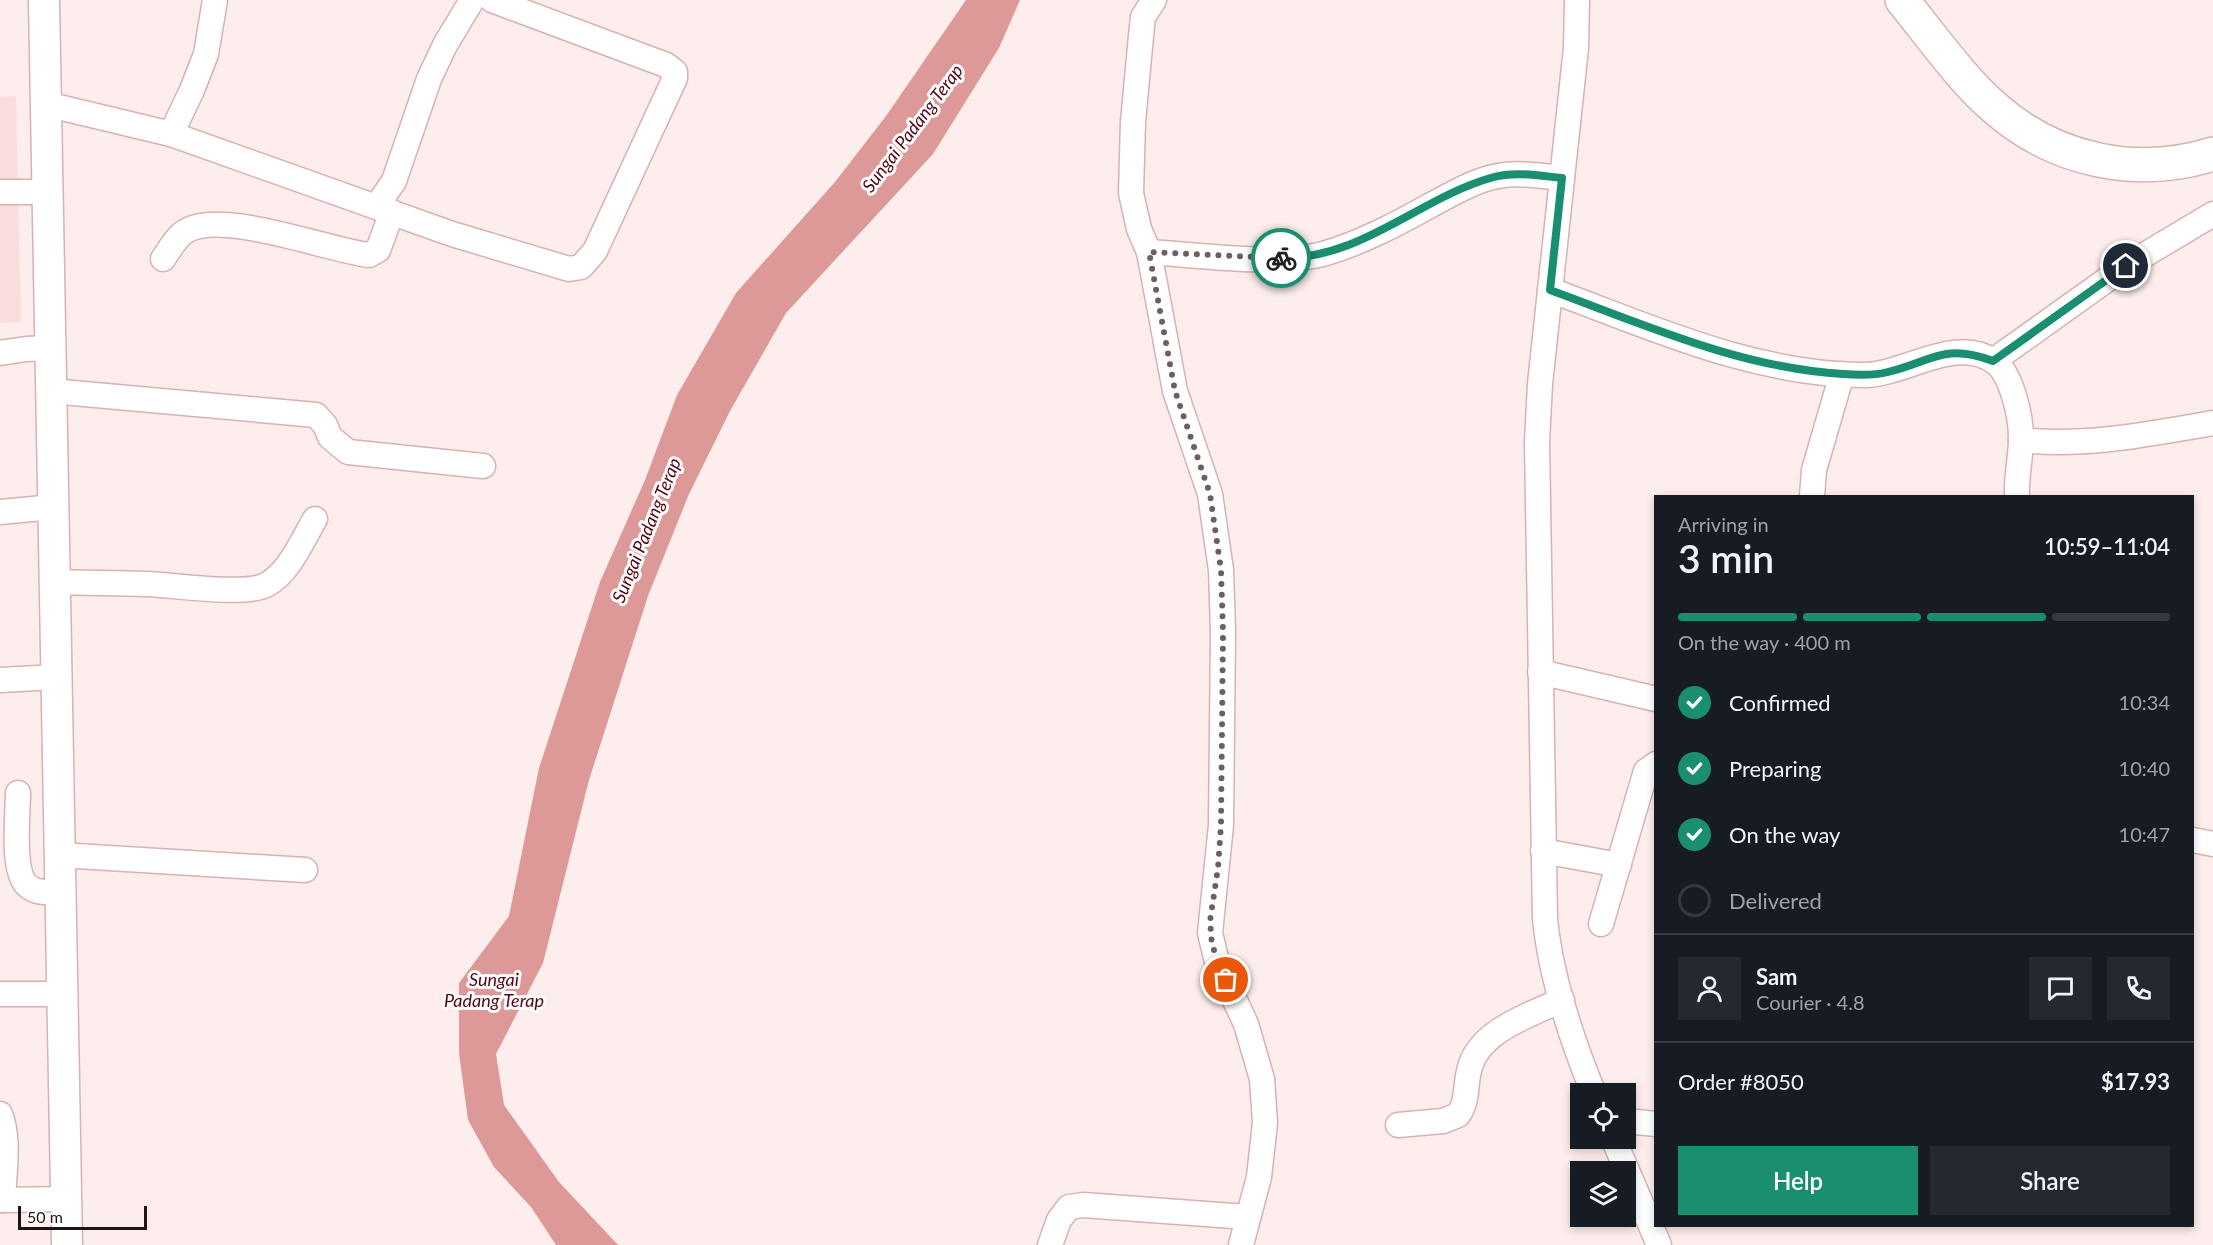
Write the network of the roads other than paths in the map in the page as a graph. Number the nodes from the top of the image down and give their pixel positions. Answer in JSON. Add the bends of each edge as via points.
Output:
{"nodes":[{"id":1,"x":44,"y":0,"type":"edge"},
{"id":2,"x":215,"y":0,"type":"edge"},
{"id":3,"x":472,"y":0,"type":"edge"},
{"id":4,"x":492,"y":0,"type":"edge"},
{"id":5,"x":1154,"y":0,"type":"edge"},
{"id":6,"x":1577,"y":0,"type":"edge"},
{"id":7,"x":1902,"y":0,"type":"edge"},
{"id":8,"x":1925,"y":0,"type":"edge"},
{"id":9,"x":46,"y":104,"type":"junction"},
{"id":10,"x":2213,"y":132,"type":"edge"},
{"id":11,"x":171,"y":134,"type":"junction"},
{"id":12,"x":2213,"y":154,"type":"edge"},
{"id":13,"x":1562,"y":178,"type":"junction"},
{"id":14,"x":0,"y":192,"type":"edge"},
{"id":15,"x":48,"y":192,"type":"junction"},
{"id":16,"x":386,"y":210,"type":"junction"},
{"id":17,"x":2213,"y":214,"type":"edge"},
{"id":18,"x":1149,"y":252,"type":"junction"},
{"id":19,"x":163,"y":259,"type":"dead end"},
{"id":20,"x":1550,"y":290,"type":"junction"},
{"id":21,"x":51,"y":348,"type":"junction"},
{"id":22,"x":0,"y":354,"type":"edge"},
{"id":23,"x":1993,"y":361,"type":"junction"},
{"id":24,"x":1842,"y":374,"type":"junction"},
{"id":25,"x":51,"y":391,"type":"junction"},
{"id":26,"x":2213,"y":423,"type":"edge"},
{"id":27,"x":2021,"y":440,"type":"junction"},
{"id":28,"x":483,"y":466,"type":"dead end"},
{"id":29,"x":1812,"y":495,"type":"edge"},
{"id":30,"x":2017,"y":495,"type":"edge"},
{"id":31,"x":53,"y":507,"type":"junction"},
{"id":32,"x":0,"y":512,"type":"edge"},
{"id":33,"x":315,"y":519,"type":"dead end"},
{"id":34,"x":55,"y":582,"type":"junction"},
{"id":35,"x":1540,"y":672,"type":"junction"},
{"id":36,"x":57,"y":676,"type":"junction"},
{"id":37,"x":0,"y":680,"type":"edge"},
{"id":38,"x":1654,"y":699,"type":"edge"},
{"id":39,"x":1654,"y":765,"type":"edge"},
{"id":40,"x":18,"y":793,"type":"dead end"},
{"id":41,"x":2194,"y":840,"type":"edge"},
{"id":42,"x":2213,"y":844,"type":"edge"},
{"id":43,"x":1543,"y":851,"type":"junction"},
{"id":44,"x":60,"y":855,"type":"junction"},
{"id":45,"x":1619,"y":865,"type":"junction"},
{"id":46,"x":304,"y":870,"type":"dead end"},
{"id":47,"x":60,"y":892,"type":"junction"},
{"id":48,"x":1601,"y":924,"type":"dead end"},
{"id":49,"x":0,"y":994,"type":"edge"},
{"id":50,"x":62,"y":994,"type":"junction"},
{"id":51,"x":1562,"y":1000,"type":"junction"},
{"id":52,"x":1589,"y":1083,"type":"edge"},
{"id":53,"x":0,"y":1114,"type":"edge"},
{"id":54,"x":1636,"y":1122,"type":"edge"},
{"id":55,"x":1654,"y":1124,"type":"edge"},
{"id":56,"x":1398,"y":1125,"type":"dead end"},
{"id":57,"x":1618,"y":1149,"type":"edge"},
{"id":58,"x":66,"y":1199,"type":"junction"},
{"id":59,"x":2,"y":1200,"type":"edge"},
{"id":60,"x":1247,"y":1217,"type":"junction"},
{"id":61,"x":67,"y":1245,"type":"edge"},
{"id":62,"x":1050,"y":1245,"type":"edge"},
{"id":63,"x":1240,"y":1245,"type":"edge"},
{"id":64,"x":1659,"y":1245,"type":"edge"}],
"edges":[{"from":1,"to":9,"type":"main road"},
{"from":2,"to":11,"type":"street","via":[[206,54]]},
{"from":3,"to":16,"type":"street","via":[[444,45],[429,79],[393,181],[383,197]]},
{"from":4,"to":16,"type":"street","via":[[666,65],[675,72],[595,251],[581,267],[569,269]]},
{"from":5,"to":18,"type":"street","via":[[1143,17],[1131,178],[1134,211]]},
{"from":6,"to":13,"type":"street","via":[[1576,48]]},
{"from":7,"to":12,"type":"highway","via":[[1994,107],[2065,153],[2111,163],[2151,166]]},
{"from":8,"to":10,"type":"highway","via":[[1996,89],[2025,110],[2077,135],[2116,143],[2164,145]]},
{"from":9,"to":11,"type":"street"},
{"from":9,"to":15,"type":"main road"},
{"from":11,"to":16,"type":"street"},
{"from":13,"to":18,"type":"street","via":[[1495,176],[1346,246],[1307,257]]},
{"from":13,"to":20,"type":"street"},
{"from":14,"to":15,"type":"street"},
{"from":15,"to":21,"type":"main road"},
{"from":16,"to":19,"type":"street","via":[[378,250],[369,255],[276,233],[205,225],[176,239]]},
{"from":17,"to":23,"type":"street","via":[[2126,266]]},
{"from":18,"to":60,"type":"street","via":[[1175,391],[1210,494],[1221,570],[1221,825],[1210,921],[1217,962],[1246,1024],[1262,1079],[1265,1123],[1258,1177]]},
{"from":20,"to":24,"type":"street","via":[[1746,358],[1798,370]]},
{"from":20,"to":35,"type":"street","via":[[1537,442]]},
{"from":21,"to":22,"type":"street"},
{"from":21,"to":25,"type":"main road"},
{"from":23,"to":24,"type":"street","via":[[1976,355],[1944,353],[1885,373]]},
{"from":23,"to":27,"type":"street","via":[[2010,387]]},
{"from":24,"to":29,"type":"street","via":[[1814,470]]},
{"from":25,"to":28,"type":"street","via":[[316,415],[330,437],[348,452]]},
{"from":25,"to":31,"type":"main road"},
{"from":26,"to":27,"type":"street","via":[[2097,441]]},
{"from":27,"to":30,"type":"street"},
{"from":31,"to":32,"type":"street"},
{"from":31,"to":34,"type":"main road"},
{"from":33,"to":34,"type":"street","via":[[289,562],[262,587],[242,590]]},
{"from":34,"to":36,"type":"main road"},
{"from":35,"to":38,"type":"street"},
{"from":35,"to":43,"type":"street"},
{"from":36,"to":37,"type":"street"},
{"from":36,"to":44,"type":"main road"},
{"from":39,"to":45,"type":"street","via":[[1646,771]]},
{"from":40,"to":47,"type":"street","via":[[22,878],[39,892]]},
{"from":41,"to":42,"type":"street"},
{"from":43,"to":45,"type":"street"},
{"from":43,"to":51,"type":"street","via":[[1547,935]]},
{"from":44,"to":46,"type":"street"},
{"from":44,"to":47,"type":"main road"},
{"from":45,"to":48,"type":"street"},
{"from":47,"to":50,"type":"main road"},
{"from":49,"to":50,"type":"street"},
{"from":50,"to":58,"type":"main road"},
{"from":51,"to":52,"type":"street"},
{"from":51,"to":56,"type":"street","via":[[1501,1030],[1483,1045],[1472,1060],[1466,1099],[1458,1115],[1443,1121]]},
{"from":53,"to":59,"type":"street","via":[[5,1142]]},
{"from":54,"to":55,"type":"street"},
{"from":57,"to":64,"type":"street"},
{"from":58,"to":59,"type":"street"},
{"from":58,"to":61,"type":"main road"},
{"from":60,"to":62,"type":"street","via":[[1083,1205],[1069,1207],[1059,1220]]},
{"from":60,"to":63,"type":"street"}]}
